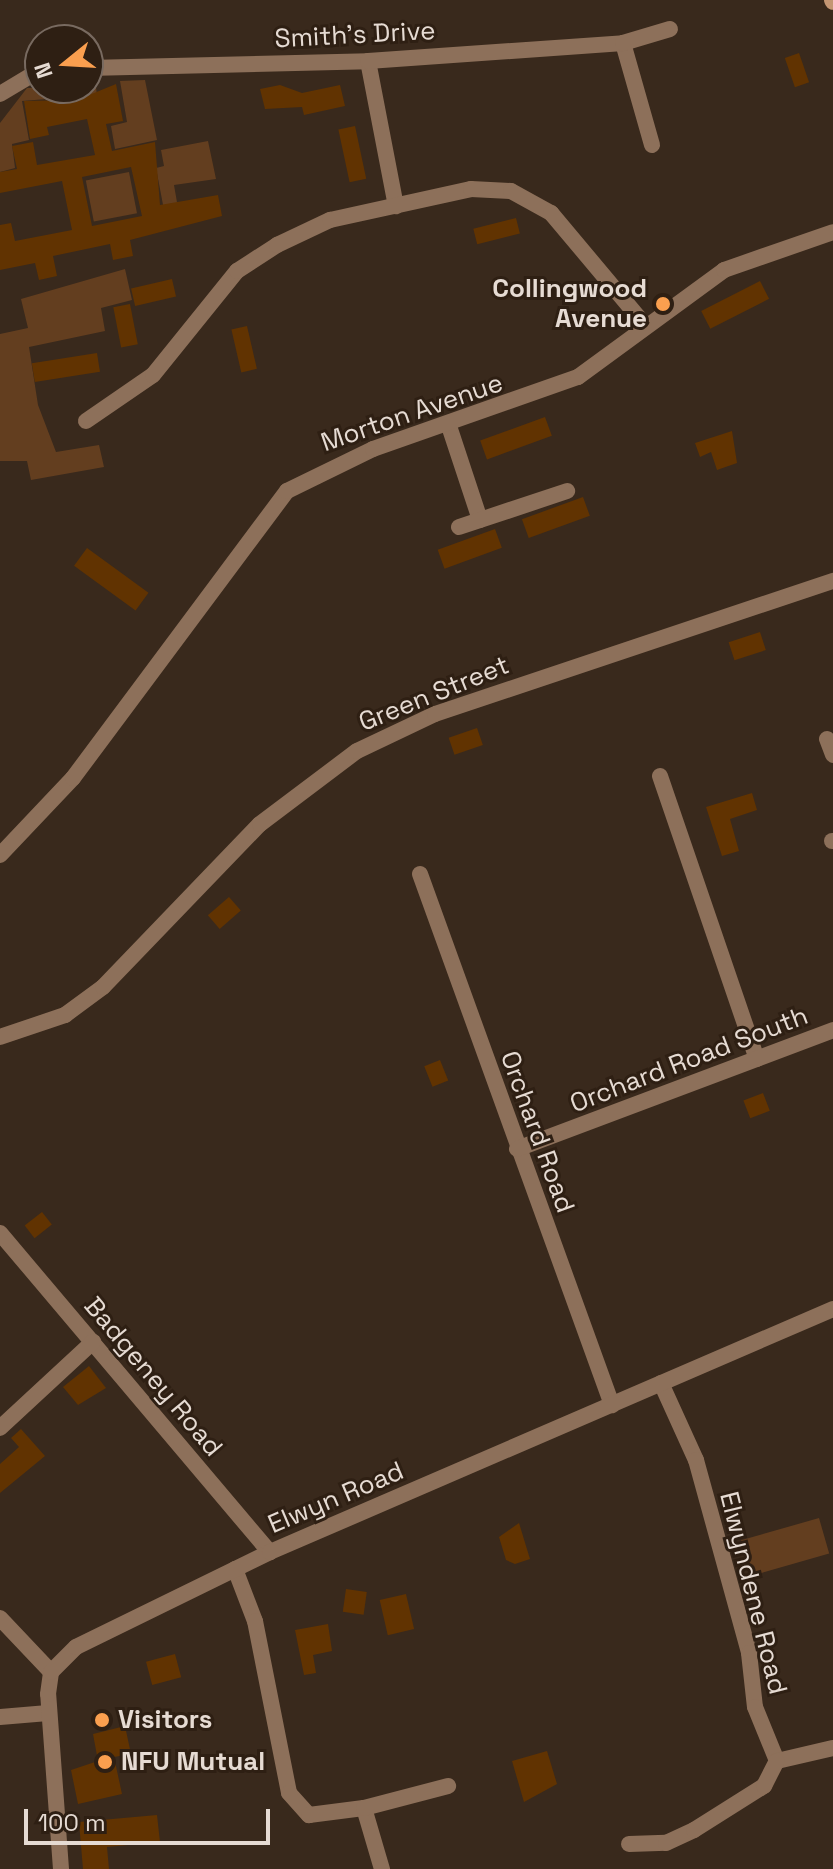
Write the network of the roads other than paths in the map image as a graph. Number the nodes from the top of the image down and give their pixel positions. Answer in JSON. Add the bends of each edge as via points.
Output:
{"nodes":[{"id":1,"x":670,"y":29,"type":"dead end"},
{"id":2,"x":623,"y":43,"type":"junction"},
{"id":3,"x":368,"y":61,"type":"junction"},
{"id":4,"x":104,"y":68,"type":"edge"},
{"id":5,"x":24,"y":80,"type":"edge"},
{"id":6,"x":0,"y":94,"type":"edge"},
{"id":7,"x":652,"y":145,"type":"dead end"},
{"id":8,"x":396,"y":206,"type":"junction"},
{"id":9,"x":833,"y":232,"type":"edge"},
{"id":10,"x":645,"y":325,"type":"junction"},
{"id":11,"x":86,"y":421,"type":"dead end"},
{"id":12,"x":449,"y":426,"type":"junction"},
{"id":13,"x":567,"y":491,"type":"dead end"},
{"id":14,"x":480,"y":520,"type":"junction"},
{"id":15,"x":459,"y":527,"type":"dead end"},
{"id":16,"x":833,"y":581,"type":"edge"},
{"id":17,"x":660,"y":776,"type":"dead end"},
{"id":18,"x":0,"y":855,"type":"edge"},
{"id":19,"x":420,"y":874,"type":"dead end"},
{"id":20,"x":833,"y":1030,"type":"edge"},
{"id":21,"x":0,"y":1037,"type":"edge"},
{"id":22,"x":757,"y":1059,"type":"junction"},
{"id":23,"x":517,"y":1149,"type":"junction"},
{"id":24,"x":0,"y":1233,"type":"edge"},
{"id":25,"x":833,"y":1309,"type":"edge"},
{"id":26,"x":93,"y":1342,"type":"junction"},
{"id":27,"x":661,"y":1383,"type":"junction"},
{"id":28,"x":612,"y":1405,"type":"junction"},
{"id":29,"x":0,"y":1428,"type":"edge"},
{"id":30,"x":270,"y":1552,"type":"junction"},
{"id":31,"x":235,"y":1569,"type":"junction"},
{"id":32,"x":0,"y":1618,"type":"edge"},
{"id":33,"x":51,"y":1672,"type":"junction"},
{"id":34,"x":48,"y":1713,"type":"junction"},
{"id":35,"x":0,"y":1717,"type":"edge"},
{"id":36,"x":833,"y":1748,"type":"edge"},
{"id":37,"x":777,"y":1761,"type":"junction"},
{"id":38,"x":448,"y":1786,"type":"dead end"},
{"id":39,"x":364,"y":1808,"type":"junction"},
{"id":40,"x":629,"y":1844,"type":"dead end"},
{"id":41,"x":61,"y":1869,"type":"edge"},
{"id":42,"x":382,"y":1869,"type":"edge"}],
"edges":[{"from":1,"to":2,"type":"street","name":"Smith's Drive"},
{"from":2,"to":3,"type":"street","name":"Smith's Drive"},
{"from":2,"to":7,"type":"street"},
{"from":3,"to":4,"type":"street","name":"Smith's Drive"},
{"from":3,"to":8,"type":"street"},
{"from":5,"to":6,"type":"street"},
{"from":8,"to":10,"type":"street","via":[[471,189],[534,200]]},
{"from":8,"to":11,"type":"street","via":[[313,226],[237,271],[153,375]]},
{"from":9,"to":10,"type":"street","name":"Morton Avenue","via":[[724,270]]},
{"from":10,"to":12,"type":"street","name":"Morton Avenue","via":[[578,377]]},
{"from":12,"to":14,"type":"street"},
{"from":12,"to":18,"type":"street","name":"Morton Avenue","via":[[320,470],[287,491],[73,778]]},
{"from":13,"to":14,"type":"street"},
{"from":14,"to":15,"type":"street"},
{"from":16,"to":21,"type":"street","name":"Green Street","via":[[435,714],[357,751],[260,824],[103,987],[65,1015]]},
{"from":17,"to":22,"type":"street"},
{"from":19,"to":23,"type":"street","name":"Orchard Road"},
{"from":20,"to":22,"type":"street","name":"Orchard Road South"},
{"from":22,"to":23,"type":"street","name":"Orchard Road South"},
{"from":23,"to":28,"type":"street","name":"Orchard Road"},
{"from":24,"to":26,"type":"street","name":"Badgeney Road"},
{"from":25,"to":27,"type":"street","name":"Elwyn Road"},
{"from":26,"to":29,"type":"street"},
{"from":26,"to":30,"type":"street","name":"Badgeney Road"},
{"from":27,"to":28,"type":"street","name":"Elwyn Road"},
{"from":27,"to":37,"type":"street","name":"Elwyndene Road","via":[[696,1460],[749,1653],[755,1707]]},
{"from":28,"to":30,"type":"street","name":"Elwyn Road"},
{"from":30,"to":31,"type":"street","name":"Elwyn Road"},
{"from":31,"to":33,"type":"street","name":"Elwyn Road","via":[[76,1647]]},
{"from":31,"to":39,"type":"street","via":[[255,1621],[289,1793],[309,1815]]},
{"from":32,"to":33,"type":"street"},
{"from":33,"to":34,"type":"street"},
{"from":34,"to":35,"type":"street"},
{"from":34,"to":41,"type":"street"},
{"from":36,"to":37,"type":"street"},
{"from":37,"to":40,"type":"street","via":[[764,1786],[694,1830],[666,1843]]},
{"from":38,"to":39,"type":"street"},
{"from":39,"to":42,"type":"street"}]}
